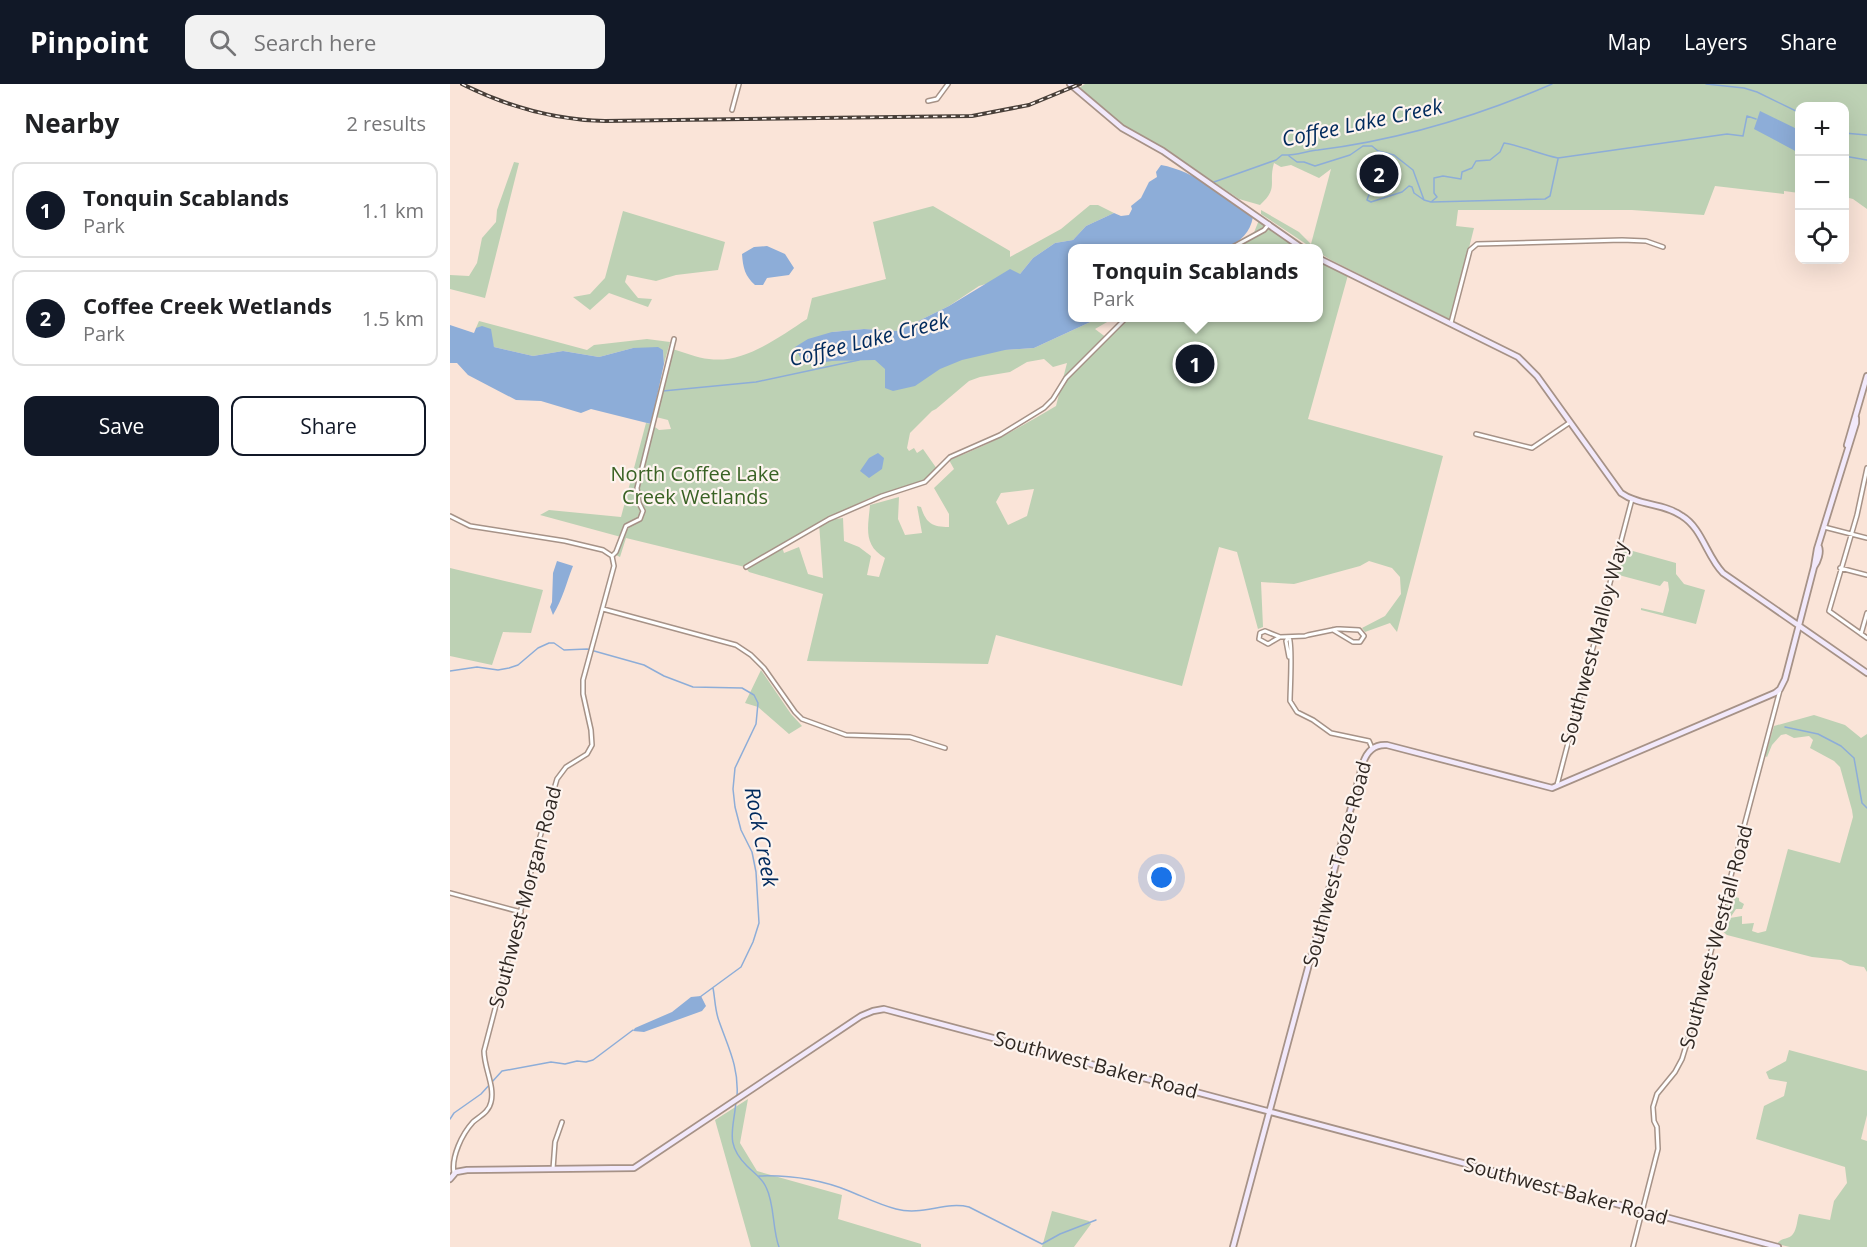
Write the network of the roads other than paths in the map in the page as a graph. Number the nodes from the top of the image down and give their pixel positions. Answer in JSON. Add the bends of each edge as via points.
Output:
{"nodes":[{"id":1,"x":739,"y":84,"type":"edge"},
{"id":2,"x":948,"y":84,"type":"edge"},
{"id":3,"x":1070,"y":84,"type":"edge"},
{"id":4,"x":928,"y":101,"type":"dead end"},
{"id":5,"x":732,"y":110,"type":"dead end"},
{"id":6,"x":1269,"y":224,"type":"junction"},
{"id":7,"x":1240,"y":244,"type":"edge"},
{"id":8,"x":1295,"y":244,"type":"edge"},
{"id":9,"x":1663,"y":247,"type":"dead end"},
{"id":10,"x":1323,"y":260,"type":"edge"},
{"id":11,"x":1122,"y":322,"type":"edge"},
{"id":12,"x":1451,"y":323,"type":"junction"},
{"id":13,"x":674,"y":339,"type":"dead end"},
{"id":14,"x":1867,"y":376,"type":"edge"},
{"id":15,"x":1569,"y":423,"type":"junction"},
{"id":16,"x":1476,"y":434,"type":"dead end"},
{"id":17,"x":1867,"y":468,"type":"edge"},
{"id":18,"x":1862,"y":488,"type":"junction"},
{"id":19,"x":1867,"y":489,"type":"edge"},
{"id":20,"x":1632,"y":499,"type":"junction"},
{"id":21,"x":450,"y":516,"type":"edge"},
{"id":22,"x":1824,"y":527,"type":"junction"},
{"id":23,"x":1851,"y":534,"type":"junction"},
{"id":24,"x":1867,"y":538,"type":"edge"},
{"id":25,"x":612,"y":556,"type":"junction"},
{"id":26,"x":746,"y":567,"type":"dead end"},
{"id":27,"x":1840,"y":568,"type":"junction"},
{"id":28,"x":1867,"y":575,"type":"edge"},
{"id":29,"x":603,"y":609,"type":"junction"},
{"id":30,"x":1867,"y":613,"type":"edge"},
{"id":31,"x":1798,"y":625,"type":"junction"},
{"id":32,"x":1333,"y":630,"type":"junction"},
{"id":33,"x":1861,"y":634,"type":"junction"},
{"id":34,"x":1280,"y":637,"type":"junction"},
{"id":35,"x":1289,"y":637,"type":"junction"},
{"id":36,"x":1867,"y":638,"type":"edge"},
{"id":37,"x":1867,"y":673,"type":"edge"},
{"id":38,"x":1780,"y":689,"type":"junction"},
{"id":39,"x":945,"y":748,"type":"dead end"},
{"id":40,"x":1372,"y":748,"type":"junction"},
{"id":41,"x":1557,"y":787,"type":"junction"},
{"id":42,"x":450,"y":893,"type":"edge"},
{"id":43,"x":520,"y":912,"type":"junction"},
{"id":44,"x":1270,"y":1112,"type":"junction"},
{"id":45,"x":562,"y":1122,"type":"dead end"},
{"id":46,"x":553,"y":1169,"type":"junction"},
{"id":47,"x":454,"y":1173,"type":"junction"},
{"id":48,"x":450,"y":1179,"type":"edge"},
{"id":49,"x":1643,"y":1212,"type":"junction"},
{"id":50,"x":1233,"y":1247,"type":"edge"},
{"id":51,"x":1633,"y":1247,"type":"edge"},
{"id":52,"x":1778,"y":1247,"type":"edge"}],
"edges":[{"from":1,"to":5,"type":"street"},
{"from":2,"to":4,"type":"street","via":[[937,99]]},
{"from":3,"to":6,"type":"main road","via":[[1122,128],[1159,148]]},
{"from":6,"to":7,"type":"street"},
{"from":6,"to":8,"type":"main road"},
{"from":9,"to":12,"type":"street","via":[[1622,240],[1476,244],[1470,250]]},
{"from":10,"to":12,"type":"main road"},
{"from":11,"to":26,"type":"street","via":[[1066,378],[1044,408],[1000,435],[950,457],[925,482],[829,519]]},
{"from":12,"to":15,"type":"main road","via":[[1525,362]]},
{"from":13,"to":25,"type":"street","name":"Southwest Morgan Road","via":[[637,488],[643,511],[640,519],[626,526]]},
{"from":14,"to":22,"type":"main road"},
{"from":15,"to":16,"type":"street","via":[[1532,448]]},
{"from":15,"to":20,"type":"main road","via":[[1615,486]]},
{"from":17,"to":18,"type":"street"},
{"from":18,"to":19,"type":"street"},
{"from":18,"to":23,"type":"street"},
{"from":20,"to":31,"type":"main road","via":[[1684,516],[1723,573]]},
{"from":20,"to":41,"type":"street","name":"Southwest Malloy Way"},
{"from":21,"to":25,"type":"street","via":[[470,526],[565,541]]},
{"from":22,"to":23,"type":"street"},
{"from":22,"to":31,"type":"main road"},
{"from":23,"to":24,"type":"street"},
{"from":23,"to":27,"type":"street"},
{"from":25,"to":29,"type":"street","name":"Southwest Morgan Road","via":[[614,566]]},
{"from":27,"to":28,"type":"street"},
{"from":27,"to":33,"type":"street","via":[[1830,613]]},
{"from":29,"to":39,"type":"street","via":[[736,645],[764,668],[797,715],[820,727],[846,735],[910,737]]},
{"from":29,"to":43,"type":"street","name":"Southwest Morgan Road","via":[[584,680],[592,745],[557,779]]},
{"from":30,"to":33,"type":"street"},
{"from":31,"to":37,"type":"main road"},
{"from":31,"to":38,"type":"main road"},
{"from":32,"to":32,"type":"street","via":[[1356,629],[1364,636],[1362,642],[1355,643]]},
{"from":32,"to":35,"type":"street"},
{"from":33,"to":36,"type":"street"},
{"from":34,"to":34,"type":"street","via":[[1265,631],[1259,639],[1268,644]]},
{"from":34,"to":35,"type":"street"},
{"from":35,"to":40,"type":"street","via":[[1290,701],[1296,712],[1331,733],[1369,741]]},
{"from":38,"to":41,"type":"main road"},
{"from":38,"to":49,"type":"street","name":"Southwest Westfall Road","via":[[1686,1046],[1653,1107],[1658,1149]]},
{"from":40,"to":41,"type":"main road","name":"Southwest Tooze Road","via":[[1387,745],[1543,787]]},
{"from":40,"to":44,"type":"main road","name":"Southwest Tooze Road","via":[[1363,763]]},
{"from":42,"to":43,"type":"street"},
{"from":43,"to":47,"type":"street","name":"Southwest Morgan Road","via":[[484,1051],[491,1104],[464,1134]]},
{"from":44,"to":46,"type":"main road","name":"Southwest Baker Road","via":[[878,1010],[861,1016],[636,1167]]},
{"from":44,"to":49,"type":"main road","name":"Southwest Baker Road"},
{"from":44,"to":50,"type":"main road","name":"Southwest Tooze Road"},
{"from":45,"to":46,"type":"street","via":[[555,1142]]},
{"from":46,"to":47,"type":"main road","name":"Southwest Baker Road"},
{"from":47,"to":48,"type":"main road"},
{"from":49,"to":51,"type":"street","name":"Southwest Westfall Road"},
{"from":49,"to":52,"type":"main road","name":"Southwest Baker Road"}]}
